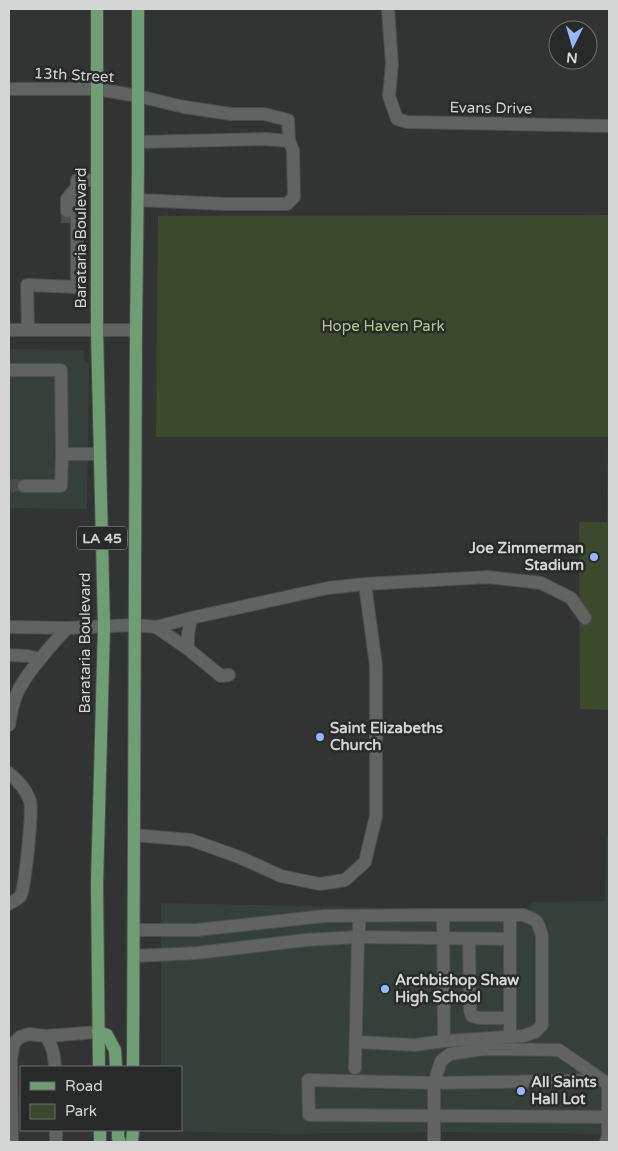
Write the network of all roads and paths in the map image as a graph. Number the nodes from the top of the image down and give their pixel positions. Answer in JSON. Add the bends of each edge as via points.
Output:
{"nodes":[{"id":1,"x":96,"y":9,"type":"edge"},
{"id":2,"x":138,"y":9,"type":"edge"},
{"id":3,"x":388,"y":9,"type":"edge"},
{"id":4,"x":9,"y":89,"type":"edge"},
{"id":5,"x":97,"y":89,"type":"junction"},
{"id":6,"x":138,"y":96,"type":"junction"},
{"id":7,"x":609,"y":126,"type":"edge"},
{"id":8,"x":289,"y":141,"type":"junction"},
{"id":9,"x":138,"y":142,"type":"junction"},
{"id":10,"x":97,"y":180,"type":"junction"},
{"id":11,"x":77,"y":187,"type":"junction"},
{"id":12,"x":138,"y":200,"type":"junction"},
{"id":13,"x":67,"y":211,"type":"tunnel mouth"},
{"id":14,"x":67,"y":226,"type":"tunnel mouth"},
{"id":15,"x":77,"y":242,"type":"junction"},
{"id":16,"x":9,"y":330,"type":"edge"},
{"id":17,"x":28,"y":330,"type":"junction"},
{"id":18,"x":97,"y":330,"type":"junction"},
{"id":19,"x":136,"y":330,"type":"junction"},
{"id":20,"x":9,"y":370,"type":"edge"},
{"id":21,"x":62,"y":454,"type":"junction"},
{"id":22,"x":100,"y":454,"type":"junction"},
{"id":23,"x":24,"y":486,"type":"tunnel mouth"},
{"id":24,"x":365,"y":584,"type":"junction"},
{"id":25,"x":191,"y":618,"type":"junction"},
{"id":26,"x":585,"y":618,"type":"dead end"},
{"id":27,"x":135,"y":625,"type":"junction"},
{"id":28,"x":9,"y":627,"type":"edge"},
{"id":29,"x":104,"y":627,"type":"junction"},
{"id":30,"x":156,"y":627,"type":"junction"},
{"id":31,"x":67,"y":628,"type":"junction"},
{"id":32,"x":188,"y":649,"type":"junction"},
{"id":33,"x":9,"y":655,"type":"edge"},
{"id":34,"x":40,"y":659,"type":"junction"},
{"id":35,"x":229,"y":675,"type":"dead end"},
{"id":36,"x":10,"y":705,"type":"edge"},
{"id":37,"x":9,"y":725,"type":"edge"},
{"id":38,"x":9,"y":773,"type":"edge"},
{"id":39,"x":134,"y":835,"type":"junction"},
{"id":40,"x":9,"y":904,"type":"edge"},
{"id":41,"x":443,"y":915,"type":"junction"},
{"id":42,"x":510,"y":915,"type":"junction"},
{"id":43,"x":360,"y":916,"type":"junction"},
{"id":44,"x":134,"y":930,"type":"junction"},
{"id":45,"x":358,"y":937,"type":"junction"},
{"id":46,"x":444,"y":938,"type":"junction"},
{"id":47,"x":469,"y":939,"type":"junction"},
{"id":48,"x":510,"y":939,"type":"junction"},
{"id":49,"x":134,"y":956,"type":"junction"},
{"id":50,"x":510,"y":1018,"type":"junction"},
{"id":51,"x":98,"y":1032,"type":"junction"},
{"id":52,"x":46,"y":1036,"type":"junction"},
{"id":53,"x":510,"y":1037,"type":"junction"},
{"id":54,"x":444,"y":1041,"type":"junction"},
{"id":55,"x":356,"y":1042,"type":"junction"},
{"id":56,"x":55,"y":1066,"type":"edge"},
{"id":57,"x":99,"y":1066,"type":"edge"},
{"id":58,"x":116,"y":1066,"type":"edge"},
{"id":59,"x":133,"y":1066,"type":"edge"},
{"id":60,"x":355,"y":1068,"type":"dead end"},
{"id":61,"x":602,"y":1080,"type":"junction"},
{"id":62,"x":434,"y":1083,"type":"junction"},
{"id":63,"x":12,"y":1116,"type":"junction"},
{"id":64,"x":434,"y":1117,"type":"junction"},
{"id":65,"x":608,"y":1117,"type":"junction"},
{"id":66,"x":20,"y":1124,"type":"edge"},
{"id":67,"x":607,"y":1139,"type":"edge"},
{"id":68,"x":12,"y":1142,"type":"edge"},
{"id":69,"x":434,"y":1142,"type":"edge"}],
"edges":[{"from":1,"to":5,"type":"main road","name":"Barataria Boulevard","number":"LA 45"},
{"from":2,"to":6,"type":"main road","number":"LA 45"},
{"from":3,"to":7,"type":"street","name":"Evans Drive","via":[[392,64],[389,96],[396,119],[407,122]]},
{"from":4,"to":5,"type":"street","name":"13th Street"},
{"from":5,"to":6,"type":"street","name":"13th Street"},
{"from":5,"to":10,"type":"main road","name":"Barataria Boulevard","number":"LA 45"},
{"from":6,"to":8,"type":"street","name":"13th Street","via":[[231,114],[264,114],[288,120]]},
{"from":6,"to":9,"type":"main road","number":"LA 45"},
{"from":8,"to":9,"type":"street"},
{"from":8,"to":12,"type":"street","via":[[293,150],[294,197],[287,204]]},
{"from":9,"to":12,"type":"main road","number":"LA 45"},
{"from":10,"to":11,"type":"street","via":[[77,180]]},
{"from":10,"to":18,"type":"main road","name":"Barataria Boulevard","number":"LA 45"},
{"from":11,"to":13,"type":"street","via":[[67,199]]},
{"from":11,"to":15,"type":"street"},
{"from":12,"to":19,"type":"main road","number":"LA 45"},
{"from":14,"to":15,"type":"street"},
{"from":15,"to":17,"type":"street","via":[[77,287],[27,285]]},
{"from":16,"to":17,"type":"street"},
{"from":17,"to":18,"type":"street"},
{"from":18,"to":19,"type":"street"},
{"from":18,"to":22,"type":"main road","name":"Barataria Boulevard","number":"LA 45"},
{"from":19,"to":27,"type":"main road","number":"LA 45"},
{"from":20,"to":21,"type":"street","via":[[61,370]]},
{"from":21,"to":22,"type":"street"},
{"from":21,"to":23,"type":"street","via":[[61,486]]},
{"from":22,"to":29,"type":"main road","name":"Barataria Boulevard","number":"LA 45"},
{"from":24,"to":25,"type":"street","via":[[328,588]]},
{"from":24,"to":26,"type":"street","via":[[488,577],[541,583],[571,598]]},
{"from":24,"to":39,"type":"street","via":[[376,666],[376,816],[365,862],[345,880],[320,884],[281,876],[191,840]]},
{"from":25,"to":30,"type":"street"},
{"from":25,"to":32,"type":"street"},
{"from":27,"to":29,"type":"street"},
{"from":27,"to":30,"type":"street"},
{"from":27,"to":39,"type":"main road","number":"LA 45"},
{"from":28,"to":31,"type":"street"},
{"from":29,"to":31,"type":"street"},
{"from":29,"to":51,"type":"main road","name":"Barataria Boulevard","number":"LA 45","via":[[97,884]]},
{"from":30,"to":32,"type":"street"},
{"from":31,"to":34,"type":"street"},
{"from":32,"to":35,"type":"street","via":[[221,676]]},
{"from":33,"to":34,"type":"street"},
{"from":34,"to":36,"type":"street"},
{"from":36,"to":37,"type":"street"},
{"from":38,"to":40,"type":"street","via":[[25,790],[31,804],[23,888],[20,897]]},
{"from":39,"to":44,"type":"main road","number":"LA 45"},
{"from":41,"to":42,"type":"street"},
{"from":41,"to":43,"type":"street"},
{"from":41,"to":46,"type":"street"},
{"from":42,"to":48,"type":"street"},
{"from":42,"to":53,"type":"street","via":[[533,918],[539,923],[542,936],[542,1025],[535,1032]]},
{"from":43,"to":44,"type":"street","via":[[325,916],[196,930]]},
{"from":43,"to":45,"type":"street"},
{"from":44,"to":49,"type":"main road","number":"LA 45"},
{"from":45,"to":46,"type":"street"},
{"from":45,"to":49,"type":"street"},
{"from":45,"to":55,"type":"street"},
{"from":46,"to":47,"type":"street"},
{"from":46,"to":54,"type":"street"},
{"from":47,"to":48,"type":"street"},
{"from":47,"to":50,"type":"street","via":[[472,1016]]},
{"from":48,"to":50,"type":"street"},
{"from":49,"to":59,"type":"main road","number":"LA 45"},
{"from":50,"to":53,"type":"street"},
{"from":51,"to":52,"type":"street"},
{"from":51,"to":57,"type":"main road","name":"Barataria Boulevard","number":"LA 45"},
{"from":51,"to":58,"type":"main road","via":[[107,1035],[115,1050]]},
{"from":52,"to":56,"type":"street","via":[[54,1050]]},
{"from":52,"to":63,"type":"street","via":[[29,1034],[14,1044],[11,1058]]},
{"from":53,"to":54,"type":"street"},
{"from":54,"to":55,"type":"street","via":[[415,1044]]},
{"from":55,"to":60,"type":"street"},
{"from":61,"to":62,"type":"street"},
{"from":61,"to":62,"type":"street","via":[[559,1050],[484,1049],[450,1054],[441,1061]]},
{"from":61,"to":65,"type":"street","via":[[608,1084]]},
{"from":62,"to":64,"type":"street"},
{"from":62,"to":64,"type":"street","via":[[308,1080],[309,1115]]},
{"from":63,"to":66,"type":"street"},
{"from":63,"to":68,"type":"street"},
{"from":64,"to":65,"type":"street"},
{"from":64,"to":69,"type":"street"},
{"from":65,"to":67,"type":"street"}]}
